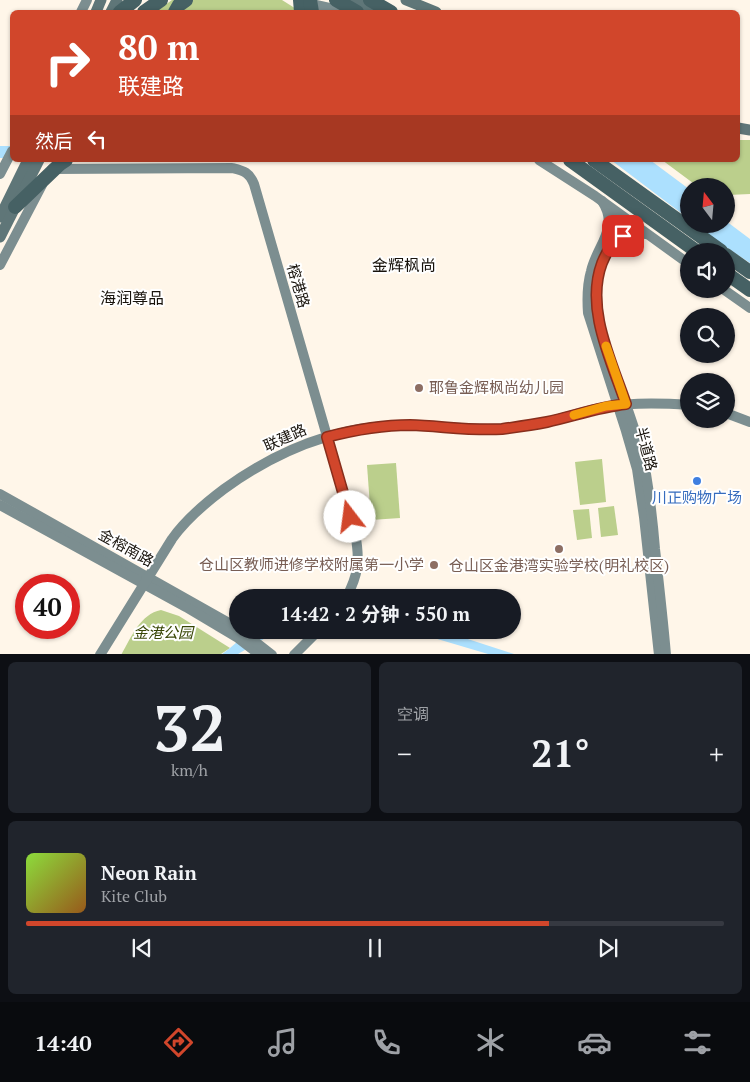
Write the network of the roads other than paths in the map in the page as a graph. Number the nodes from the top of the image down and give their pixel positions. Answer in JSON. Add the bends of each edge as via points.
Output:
{"nodes":[{"id":1,"x":131,"y":0,"type":"edge"},
{"id":2,"x":142,"y":0,"type":"edge"},
{"id":3,"x":161,"y":0,"type":"edge"},
{"id":4,"x":186,"y":0,"type":"edge"},
{"id":5,"x":306,"y":0,"type":"edge"},
{"id":6,"x":336,"y":0,"type":"edge"},
{"id":7,"x":352,"y":0,"type":"edge"},
{"id":8,"x":360,"y":0,"type":"edge"},
{"id":9,"x":370,"y":0,"type":"edge"},
{"id":10,"x":382,"y":0,"type":"edge"},
{"id":11,"x":406,"y":0,"type":"edge"},
{"id":12,"x":313,"y":6,"type":"edge"},
{"id":13,"x":127,"y":9,"type":"edge"},
{"id":14,"x":147,"y":10,"type":"edge"},
{"id":15,"x":175,"y":10,"type":"edge"},
{"id":16,"x":336,"y":10,"type":"edge"},
{"id":17,"x":354,"y":10,"type":"edge"},
{"id":18,"x":372,"y":10,"type":"edge"},
{"id":19,"x":377,"y":10,"type":"edge"},
{"id":20,"x":388,"y":10,"type":"edge"},
{"id":21,"x":394,"y":10,"type":"edge"},
{"id":22,"x":431,"y":10,"type":"edge"},
{"id":23,"x":10,"y":155,"type":"edge"},
{"id":24,"x":28,"y":162,"type":"edge"},
{"id":25,"x":38,"y":162,"type":"edge"},
{"id":26,"x":57,"y":162,"type":"edge"},
{"id":27,"x":542,"y":162,"type":"edge"},
{"id":28,"x":573,"y":162,"type":"edge"},
{"id":29,"x":600,"y":164,"type":"edge"},
{"id":30,"x":0,"y":174,"type":"edge"},
{"id":31,"x":602,"y":201,"type":"junction"},
{"id":32,"x":15,"y":207,"type":"junction"},
{"id":33,"x":0,"y":217,"type":"edge"},
{"id":34,"x":646,"y":234,"type":"junction"},
{"id":35,"x":0,"y":237,"type":"edge"},
{"id":36,"x":685,"y":243,"type":"edge"},
{"id":37,"x":710,"y":243,"type":"edge"},
{"id":38,"x":680,"y":258,"type":"edge"},
{"id":39,"x":735,"y":261,"type":"edge"},
{"id":40,"x":0,"y":265,"type":"edge"},
{"id":41,"x":750,"y":272,"type":"edge"},
{"id":42,"x":735,"y":280,"type":"edge"},
{"id":43,"x":747,"y":289,"type":"edge"},
{"id":44,"x":735,"y":297,"type":"edge"},
{"id":45,"x":750,"y":308,"type":"edge"},
{"id":46,"x":622,"y":404,"type":"junction"},
{"id":47,"x":680,"y":405,"type":"edge"},
{"id":48,"x":735,"y":416,"type":"edge"},
{"id":49,"x":750,"y":422,"type":"edge"},
{"id":50,"x":327,"y":437,"type":"junction"},
{"id":51,"x":0,"y":494,"type":"edge"},
{"id":52,"x":0,"y":505,"type":"edge"},
{"id":53,"x":146,"y":580,"type":"junction"},
{"id":54,"x":350,"y":589,"type":"edge"},
{"id":55,"x":229,"y":624,"type":"edge"},
{"id":56,"x":252,"y":639,"type":"edge"},
{"id":57,"x":310,"y":639,"type":"edge"},
{"id":58,"x":100,"y":654,"type":"edge"},
{"id":59,"x":260,"y":654,"type":"edge"},
{"id":60,"x":272,"y":654,"type":"edge"},
{"id":61,"x":294,"y":654,"type":"edge"},
{"id":62,"x":659,"y":654,"type":"edge"},
{"id":63,"x":666,"y":654,"type":"edge"}],
"edges":[{"from":1,"to":13,"type":"main road"},
{"from":2,"to":13,"type":"main road"},
{"from":3,"to":14,"type":"highway"},
{"from":4,"to":15,"type":"highway"},
{"from":5,"to":12,"type":"main road"},
{"from":6,"to":17,"type":"highway"},
{"from":7,"to":19,"type":"main road"},
{"from":8,"to":18,"type":"highway"},
{"from":9,"to":20,"type":"highway"},
{"from":10,"to":21,"type":"highway"},
{"from":11,"to":22,"type":"main road"},
{"from":12,"to":16,"type":"main road"},
{"from":23,"to":30,"type":"main road"},
{"from":24,"to":33,"type":"main road"},
{"from":25,"to":32,"type":"main road"},
{"from":26,"to":32,"type":"highway","via":[[60,164]]},
{"from":26,"to":40,"type":"main road"},
{"from":26,"to":50,"type":"main road","name":"榕港路","via":[[232,168],[250,177]]},
{"from":27,"to":31,"type":"main road"},
{"from":28,"to":36,"type":"highway"},
{"from":29,"to":37,"type":"highway"},
{"from":31,"to":34,"type":"main road"},
{"from":31,"to":46,"type":"main road","name":"半道路","via":[[608,214],[608,231],[590,271],[587,301],[590,320]]},
{"from":32,"to":35,"type":"main road"},
{"from":34,"to":38,"type":"main road"},
{"from":34,"to":46,"type":"main road","name":"半道路","via":[[628,234],[612,245],[601,265],[596,286],[598,318]]},
{"from":39,"to":41,"type":"highway"},
{"from":42,"to":43,"type":"highway"},
{"from":44,"to":45,"type":"main road"},
{"from":46,"to":47,"type":"main road","name":"联建路"},
{"from":46,"to":50,"type":"main road","name":"联建路","via":[[509,428],[478,430],[398,425]]},
{"from":46,"to":62,"type":"main road","name":"半道路","via":[[641,492]]},
{"from":46,"to":63,"type":"main road","name":"半道路","via":[[642,458],[648,488]]},
{"from":48,"to":49,"type":"main road"},
{"from":50,"to":53,"type":"main road","name":"联建路","via":[[268,461],[206,503],[175,533]]},
{"from":50,"to":54,"type":"main road","name":"榕港路","via":[[359,554]]},
{"from":51,"to":53,"type":"main road","name":"金榕南路"},
{"from":52,"to":53,"type":"main road"},
{"from":53,"to":55,"type":"main road","name":"金榕南路"},
{"from":53,"to":58,"type":"main road","name":"联建路"},
{"from":53,"to":59,"type":"main road"},
{"from":56,"to":60,"type":"main road","name":"金榕南路"},
{"from":57,"to":61,"type":"main road"}]}
